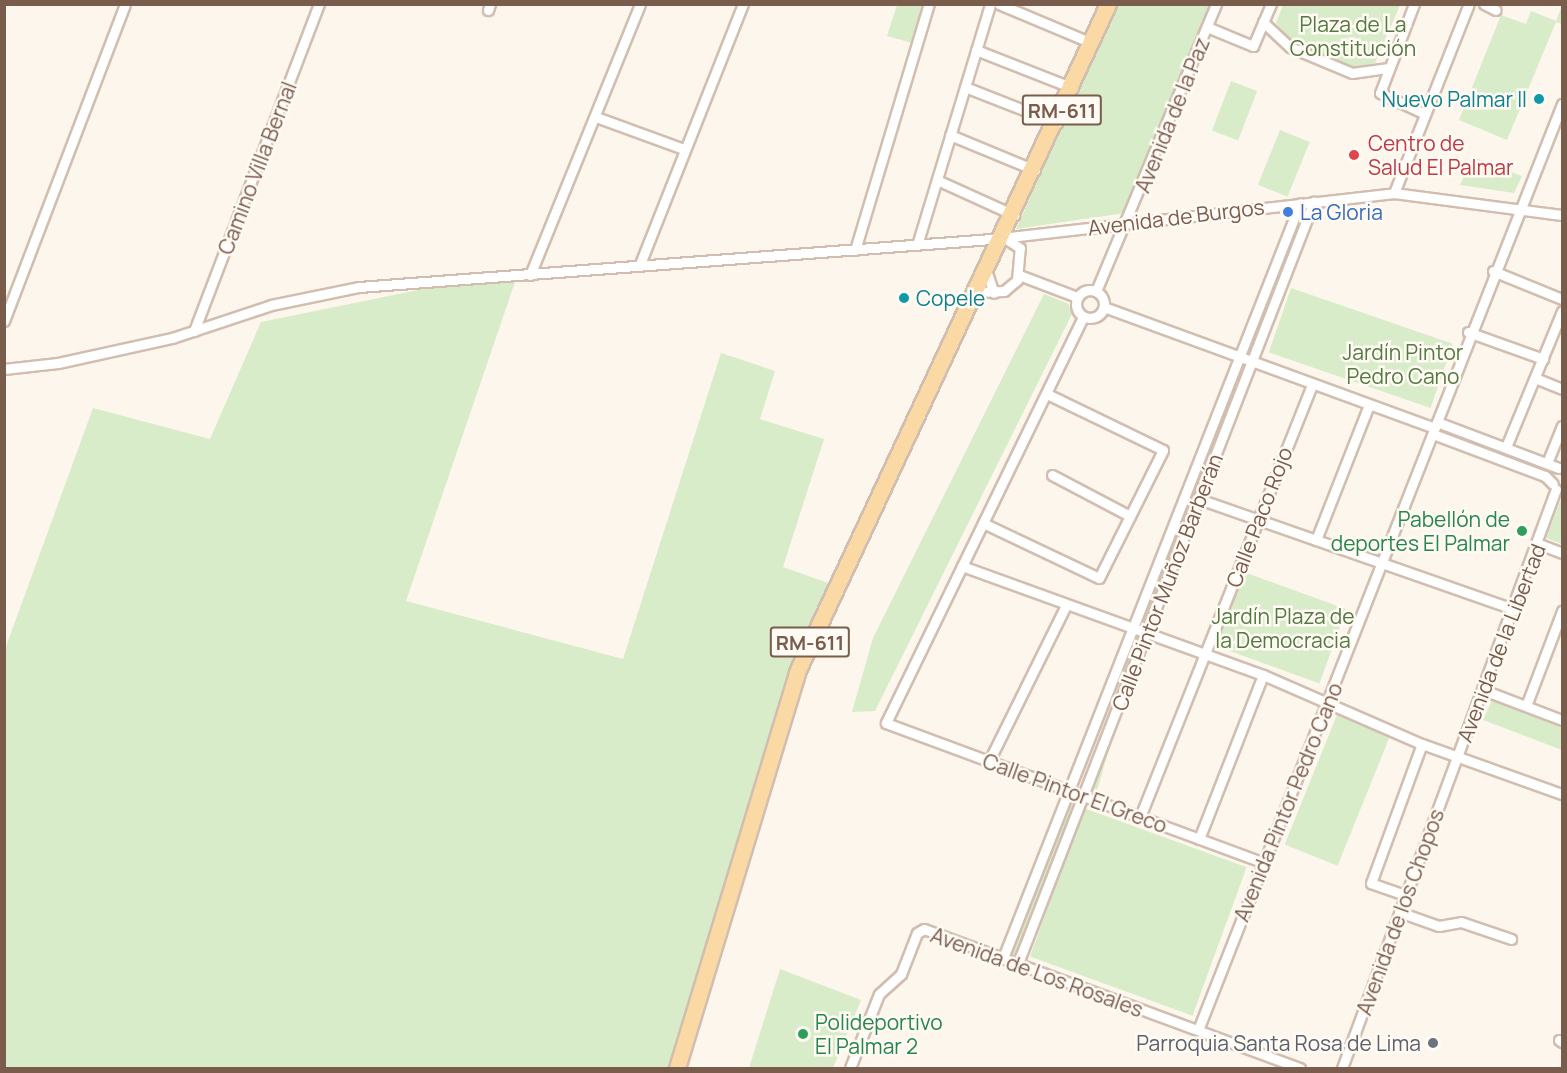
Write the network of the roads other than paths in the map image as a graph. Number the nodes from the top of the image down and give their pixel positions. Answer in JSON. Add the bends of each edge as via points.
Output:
{"nodes":[{"id":1,"x":125,"y":4,"type":"edge"},
{"id":2,"x":320,"y":4,"type":"edge"},
{"id":3,"x":640,"y":4,"type":"edge"},
{"id":4,"x":743,"y":4,"type":"edge"},
{"id":5,"x":928,"y":4,"type":"edge"},
{"id":6,"x":990,"y":4,"type":"edge"},
{"id":7,"x":999,"y":4,"type":"edge"},
{"id":8,"x":1108,"y":4,"type":"edge"},
{"id":9,"x":1216,"y":4,"type":"edge"},
{"id":10,"x":1271,"y":4,"type":"edge"},
{"id":11,"x":1414,"y":4,"type":"edge"},
{"id":12,"x":1469,"y":4,"type":"edge"},
{"id":13,"x":1484,"y":4,"type":"edge"},
{"id":14,"x":1496,"y":10,"type":"dead end"},
{"id":15,"x":1263,"y":22,"type":"junction"},
{"id":16,"x":1207,"y":27,"type":"junction"},
{"id":17,"x":1092,"y":43,"type":"junction"},
{"id":18,"x":976,"y":50,"type":"junction"},
{"id":19,"x":1389,"y":68,"type":"junction"},
{"id":20,"x":965,"y":87,"type":"junction"},
{"id":21,"x":1073,"y":88,"type":"junction"},
{"id":22,"x":1563,"y":104,"type":"edge"},
{"id":23,"x":1423,"y":113,"type":"junction"},
{"id":24,"x":596,"y":117,"type":"junction"},
{"id":25,"x":1056,"y":123,"type":"junction"},
{"id":26,"x":950,"y":135,"type":"junction"},
{"id":27,"x":684,"y":149,"type":"junction"},
{"id":28,"x":1035,"y":170,"type":"junction"},
{"id":29,"x":937,"y":180,"type":"junction"},
{"id":30,"x":1394,"y":193,"type":"junction"},
{"id":31,"x":1314,"y":201,"type":"junction"},
{"id":32,"x":1299,"y":203,"type":"junction"},
{"id":33,"x":1521,"y":208,"type":"junction"},
{"id":34,"x":1014,"y":215,"type":"junction"},
{"id":35,"x":1563,"y":215,"type":"edge"},
{"id":36,"x":1129,"y":220,"type":"junction"},
{"id":37,"x":1026,"y":236,"type":"junction"},
{"id":38,"x":1004,"y":238,"type":"junction"},
{"id":39,"x":917,"y":245,"type":"junction"},
{"id":40,"x":1020,"y":248,"type":"junction"},
{"id":41,"x":855,"y":250,"type":"junction"},
{"id":42,"x":640,"y":264,"type":"junction"},
{"id":43,"x":1493,"y":271,"type":"junction"},
{"id":44,"x":987,"y":273,"type":"junction"},
{"id":45,"x":1019,"y":274,"type":"junction"},
{"id":46,"x":530,"y":275,"type":"junction"},
{"id":47,"x":1096,"y":291,"type":"junction"},
{"id":48,"x":978,"y":292,"type":"junction"},
{"id":49,"x":994,"y":293,"type":"junction"},
{"id":50,"x":1077,"y":297,"type":"junction"},
{"id":51,"x":1563,"y":299,"type":"edge"},
{"id":52,"x":1104,"y":307,"type":"junction"},
{"id":53,"x":1563,"y":311,"type":"edge"},
{"id":54,"x":1083,"y":317,"type":"junction"},
{"id":55,"x":4,"y":321,"type":"edge"},
{"id":56,"x":194,"y":331,"type":"junction"},
{"id":57,"x":1468,"y":332,"type":"junction"},
{"id":58,"x":1238,"y":356,"type":"junction"},
{"id":59,"x":1543,"y":359,"type":"junction"},
{"id":60,"x":1253,"y":361,"type":"junction"},
{"id":61,"x":4,"y":369,"type":"edge"},
{"id":62,"x":1535,"y":378,"type":"junction"},
{"id":63,"x":1311,"y":384,"type":"junction"},
{"id":64,"x":1563,"y":389,"type":"edge"},
{"id":65,"x":1047,"y":394,"type":"junction"},
{"id":66,"x":1369,"y":405,"type":"junction"},
{"id":67,"x":1563,"y":426,"type":"edge"},
{"id":68,"x":1435,"y":428,"type":"junction"},
{"id":69,"x":1506,"y":447,"type":"junction"},
{"id":70,"x":1547,"y":463,"type":"junction"},
{"id":71,"x":1561,"y":468,"type":"edge"},
{"id":72,"x":1052,"y":475,"type":"dead end"},
{"id":73,"x":1559,"y":491,"type":"edge"},
{"id":74,"x":1199,"y":499,"type":"junction"},
{"id":75,"x":1130,"y":516,"type":"junction"},
{"id":76,"x":1257,"y":521,"type":"junction"},
{"id":77,"x":983,"y":524,"type":"junction"},
{"id":78,"x":1316,"y":540,"type":"junction"},
{"id":79,"x":1539,"y":544,"type":"junction"},
{"id":80,"x":1563,"y":553,"type":"edge"},
{"id":81,"x":1382,"y":562,"type":"junction"},
{"id":82,"x":962,"y":566,"type":"junction"},
{"id":83,"x":1066,"y":605,"type":"junction"},
{"id":84,"x":1516,"y":610,"type":"junction"},
{"id":85,"x":1563,"y":611,"type":"edge"},
{"id":86,"x":1132,"y":627,"type":"junction"},
{"id":87,"x":1147,"y":633,"type":"junction"},
{"id":88,"x":1205,"y":655,"type":"junction"},
{"id":89,"x":1263,"y":675,"type":"junction"},
{"id":90,"x":1486,"y":691,"type":"junction"},
{"id":91,"x":1328,"y":700,"type":"junction"},
{"id":92,"x":1526,"y":706,"type":"junction"},
{"id":93,"x":1563,"y":720,"type":"edge"},
{"id":94,"x":1422,"y":744,"type":"junction"},
{"id":95,"x":1458,"y":756,"type":"junction"},
{"id":96,"x":988,"y":761,"type":"junction"},
{"id":97,"x":1068,"y":791,"type":"junction"},
{"id":98,"x":1563,"y":794,"type":"edge"},
{"id":99,"x":1083,"y":796,"type":"junction"},
{"id":100,"x":1140,"y":818,"type":"junction"},
{"id":101,"x":1199,"y":839,"type":"junction"},
{"id":102,"x":1264,"y":863,"type":"junction"},
{"id":103,"x":1405,"y":895,"type":"junction"},
{"id":104,"x":1399,"y":912,"type":"junction"},
{"id":105,"x":1510,"y":939,"type":"dead end"},
{"id":106,"x":1003,"y":958,"type":"junction"},
{"id":107,"x":1018,"y":963,"type":"junction"},
{"id":108,"x":1198,"y":1030,"type":"junction"},
{"id":109,"x":677,"y":1068,"type":"edge"},
{"id":110,"x":850,"y":1068,"type":"edge"},
{"id":111,"x":1300,"y":1068,"type":"edge"},
{"id":112,"x":1342,"y":1068,"type":"edge"}],
"edges":[{"from":1,"to":55,"type":"street"},
{"from":2,"to":56,"type":"street","name":"Camino Villa Bernal"},
{"from":3,"to":24,"type":"street"},
{"from":4,"to":27,"type":"street"},
{"from":5,"to":41,"type":"street"},
{"from":6,"to":18,"type":"street"},
{"from":7,"to":17,"type":"street"},
{"from":8,"to":17,"type":"main road","number":"RM-611"},
{"from":9,"to":16,"type":"street","name":"Avenida de la Paz"},
{"from":10,"to":15,"type":"street"},
{"from":11,"to":19,"type":"street"},
{"from":12,"to":23,"type":"street"},
{"from":13,"to":14,"type":"street"},
{"from":15,"to":16,"type":"street","via":[[1253,46]]},
{"from":15,"to":19,"type":"street","via":[[1290,47],[1352,73]]},
{"from":16,"to":36,"type":"street","name":"Avenida de la Paz"},
{"from":17,"to":21,"type":"main road","number":"RM-611"},
{"from":18,"to":20,"type":"street"},
{"from":18,"to":21,"type":"street"},
{"from":19,"to":23,"type":"street","via":[[1380,93]]},
{"from":20,"to":25,"type":"street"},
{"from":20,"to":26,"type":"street"},
{"from":21,"to":25,"type":"main road","number":"RM-611"},
{"from":22,"to":33,"type":"street","name":"Avenida Pintor Pedro Cano"},
{"from":23,"to":30,"type":"street"},
{"from":24,"to":27,"type":"street"},
{"from":24,"to":46,"type":"street"},
{"from":25,"to":28,"type":"main road","number":"RM-611"},
{"from":26,"to":28,"type":"street"},
{"from":26,"to":29,"type":"street"},
{"from":27,"to":42,"type":"street"},
{"from":28,"to":34,"type":"main road","number":"RM-611"},
{"from":29,"to":34,"type":"street"},
{"from":29,"to":39,"type":"street"},
{"from":30,"to":31,"type":"street","name":"Avenida de Burgos"},
{"from":30,"to":33,"type":"street","name":"Avenida de Burgos"},
{"from":31,"to":32,"type":"street","name":"Avenida de Burgos"},
{"from":31,"to":60,"type":"street","name":"Calle Pintor Muñoz Barberán"},
{"from":32,"to":36,"type":"street","name":"Avenida de Burgos"},
{"from":32,"to":58,"type":"street","name":"Calle Pintor Muñoz Barberán"},
{"from":33,"to":35,"type":"street","name":"Avenida de Burgos"},
{"from":33,"to":43,"type":"street","name":"Avenida Pintor Pedro Cano"},
{"from":34,"to":38,"type":"main road","number":"RM-611"},
{"from":36,"to":37,"type":"street","name":"Avenida de Burgos"},
{"from":36,"to":47,"type":"street","name":"Avenida de la Paz"},
{"from":37,"to":38,"type":"street","name":"Avenida de Burgos"},
{"from":37,"to":40,"type":"street"},
{"from":38,"to":39,"type":"street","name":"Avenida de Burgos"},
{"from":38,"to":40,"type":"street"},
{"from":38,"to":44,"type":"main road","number":"RM-611"},
{"from":39,"to":41,"type":"street","name":"Avenida de Burgos"},
{"from":40,"to":45,"type":"street"},
{"from":41,"to":42,"type":"street","name":"Avenida de Burgos"},
{"from":42,"to":46,"type":"street","name":"Avenida de Burgos"},
{"from":43,"to":51,"type":"street"},
{"from":43,"to":57,"type":"street","name":"Avenida Pintor Pedro Cano"},
{"from":44,"to":48,"type":"main road","number":"RM-611"},
{"from":44,"to":49,"type":"street"},
{"from":45,"to":49,"type":"street","via":[[1011,287]]},
{"from":45,"to":50,"type":"street"},
{"from":46,"to":56,"type":"street","name":"Avenida de Burgos","via":[[359,287],[271,305]]},
{"from":47,"to":50,"type":"street"},
{"from":47,"to":52,"type":"street"},
{"from":48,"to":49,"type":"street"},
{"from":48,"to":109,"type":"main road","number":"RM-611","via":[[794,681]]},
{"from":50,"to":54,"type":"street","via":[[1076,308]]},
{"from":52,"to":54,"type":"street","via":[[1096,317]]},
{"from":52,"to":58,"type":"street"},
{"from":53,"to":59,"type":"street"},
{"from":54,"to":65,"type":"street"},
{"from":56,"to":61,"type":"street","name":"Avenida de Burgos","via":[[58,363]]},
{"from":57,"to":59,"type":"street"},
{"from":57,"to":68,"type":"street","name":"Avenida Pintor Pedro Cano"},
{"from":58,"to":60,"type":"street"},
{"from":58,"to":86,"type":"street","name":"Calle Pintor Muñoz Barberán"},
{"from":59,"to":62,"type":"street"},
{"from":60,"to":63,"type":"street"},
{"from":60,"to":74,"type":"street","name":"Calle Pintor Muñoz Barberán"},
{"from":62,"to":64,"type":"street"},
{"from":62,"to":69,"type":"street"},
{"from":63,"to":66,"type":"street"},
{"from":63,"to":76,"type":"street","name":"Calle Paco Rojo"},
{"from":65,"to":75,"type":"street","via":[[1163,450]]},
{"from":65,"to":77,"type":"street"},
{"from":66,"to":68,"type":"street"},
{"from":66,"to":78,"type":"street"},
{"from":67,"to":70,"type":"street"},
{"from":68,"to":69,"type":"street"},
{"from":68,"to":73,"type":"street","via":[[1545,476]]},
{"from":68,"to":81,"type":"street","name":"Avenida Pintor Pedro Cano"},
{"from":69,"to":70,"type":"street"},
{"from":70,"to":71,"type":"street"},
{"from":71,"to":73,"type":"street","name":"Avenida de la Libertad"},
{"from":72,"to":75,"type":"street"},
{"from":73,"to":79,"type":"street","name":"Avenida de la Libertad"},
{"from":74,"to":76,"type":"street"},
{"from":74,"to":87,"type":"street","name":"Calle Pintor Muñoz Barberán"},
{"from":75,"to":77,"type":"street","via":[[1099,578]]},
{"from":76,"to":78,"type":"street"},
{"from":76,"to":88,"type":"street","name":"Calle Paco Rojo"},
{"from":77,"to":82,"type":"street"},
{"from":78,"to":81,"type":"street"},
{"from":79,"to":80,"type":"street"},
{"from":79,"to":84,"type":"street","name":"Avenida de la Libertad"},
{"from":81,"to":84,"type":"street"},
{"from":81,"to":91,"type":"street","name":"Avenida Pintor Pedro Cano"},
{"from":82,"to":83,"type":"street"},
{"from":82,"to":96,"type":"street","name":"Calle Pintor El Greco","via":[[886,723]]},
{"from":83,"to":86,"type":"street"},
{"from":83,"to":96,"type":"street"},
{"from":84,"to":90,"type":"street","name":"Avenida de la Libertad"},
{"from":85,"to":92,"type":"street"},
{"from":86,"to":87,"type":"street"},
{"from":86,"to":97,"type":"street","name":"Calle Pintor Muñoz Barberán"},
{"from":87,"to":88,"type":"street"},
{"from":87,"to":99,"type":"street","name":"Calle Pintor Muñoz Barberán"},
{"from":88,"to":89,"type":"street"},
{"from":88,"to":100,"type":"street","name":"Calle Paco Rojo"},
{"from":89,"to":91,"type":"street"},
{"from":89,"to":101,"type":"street"},
{"from":90,"to":92,"type":"street"},
{"from":90,"to":95,"type":"street","name":"Avenida de la Libertad"},
{"from":91,"to":94,"type":"street"},
{"from":91,"to":102,"type":"street","name":"Avenida Pintor Pedro Cano"},
{"from":92,"to":93,"type":"street"},
{"from":94,"to":95,"type":"street"},
{"from":94,"to":103,"type":"street","via":[[1371,883]]},
{"from":95,"to":98,"type":"street"},
{"from":95,"to":103,"type":"street","name":"Avenida de los Chopos"},
{"from":96,"to":97,"type":"street","name":"Calle Pintor El Greco"},
{"from":97,"to":99,"type":"street","name":"Calle Pintor El Greco"},
{"from":97,"to":106,"type":"street","name":"Calle Pintor Muñoz Barberán"},
{"from":99,"to":100,"type":"street","name":"Calle Pintor El Greco"},
{"from":99,"to":107,"type":"street","name":"Calle Pintor Muñoz Barberán"},
{"from":100,"to":101,"type":"street","name":"Calle Pintor El Greco"},
{"from":101,"to":102,"type":"street","name":"Calle Pintor El Greco"},
{"from":102,"to":108,"type":"street","name":"Avenida Pintor Pedro Cano"},
{"from":103,"to":104,"type":"street","name":"Avenida de los Chopos"},
{"from":104,"to":105,"type":"street","via":[[1439,926],[1461,922]]},
{"from":104,"to":112,"type":"street","name":"Avenida de los Chopos"},
{"from":106,"to":107,"type":"street","name":"Avenida de Los Rosales"},
{"from":106,"to":110,"type":"street","name":"Avenida de Los Rosales","via":[[924,929],[917,933],[901,974],[879,994]]},
{"from":107,"to":108,"type":"street","name":"Avenida de Los Rosales"},
{"from":108,"to":111,"type":"street","name":"Avenida de Los Rosales"}]}
